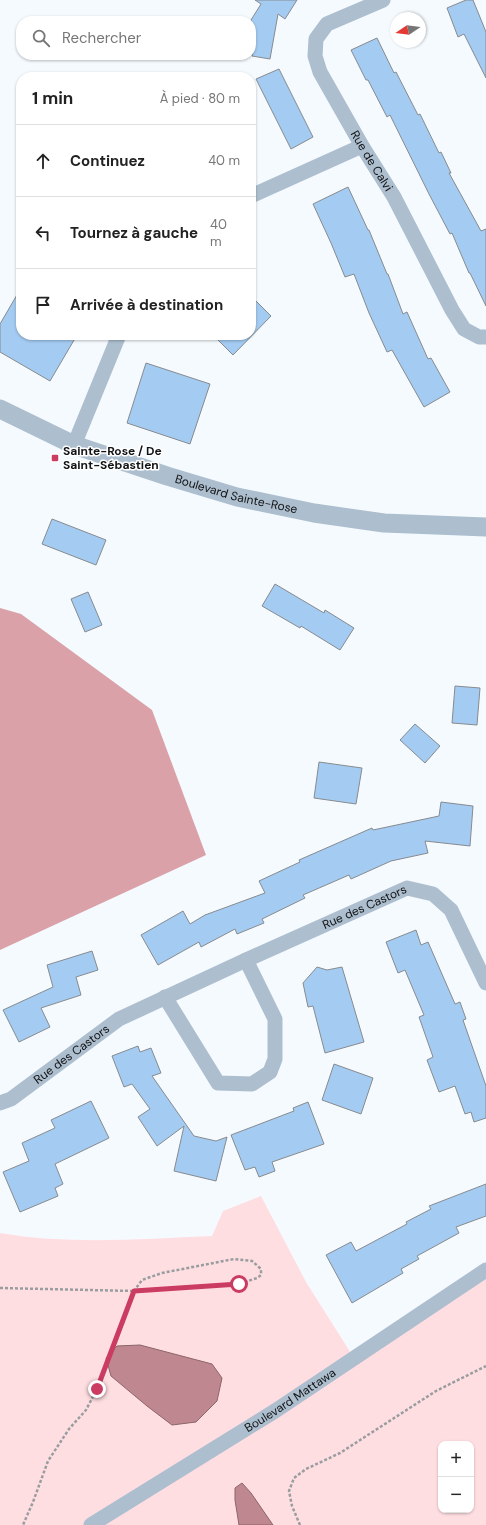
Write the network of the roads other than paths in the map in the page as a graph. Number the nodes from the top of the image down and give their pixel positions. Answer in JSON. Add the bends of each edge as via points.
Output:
{"nodes":[{"id":1,"x":383,"y":0,"type":"edge"},
{"id":2,"x":362,"y":146,"type":"junction"},
{"id":3,"x":256,"y":194,"type":"edge"},
{"id":4,"x":486,"y":336,"type":"edge"},
{"id":5,"x":117,"y":340,"type":"edge"},
{"id":6,"x":0,"y":409,"type":"edge"},
{"id":7,"x":74,"y":445,"type":"junction"},
{"id":8,"x":486,"y":527,"type":"edge"},
{"id":9,"x":246,"y":960,"type":"junction"},
{"id":10,"x":486,"y":983,"type":"edge"},
{"id":11,"x":165,"y":997,"type":"junction"},
{"id":12,"x":0,"y":1103,"type":"edge"},
{"id":13,"x":486,"y":1270,"type":"edge"},
{"id":14,"x":91,"y":1525,"type":"edge"}],
"edges":[{"from":1,"to":2,"type":"street","name":"Rue de Calvi","via":[[327,24],[316,39],[315,56],[320,72]]},
{"from":2,"to":3,"type":"street"},
{"from":2,"to":4,"type":"street","name":"Rue de Calvi","via":[[394,197],[464,330],[479,337]]},
{"from":5,"to":7,"type":"street"},
{"from":6,"to":7,"type":"street","name":"Boulevard Sainte-Rose"},
{"from":7,"to":8,"type":"street","name":"Boulevard Sainte-Rose","via":[[237,497],[314,513],[384,522]]},
{"from":9,"to":10,"type":"street","name":"Rue des Castors","via":[[407,888],[434,894],[451,910]]},
{"from":9,"to":11,"type":"street","name":"Rue des Castors"},
{"from":9,"to":11,"type":"street","via":[[275,1019],[275,1059],[270,1072],[252,1084],[218,1083]]},
{"from":11,"to":12,"type":"street","name":"Rue des Castors","via":[[119,1019],[11,1099]]},
{"from":13,"to":14,"type":"street","name":"Boulevard Mattawa","via":[[275,1411]]}]}
